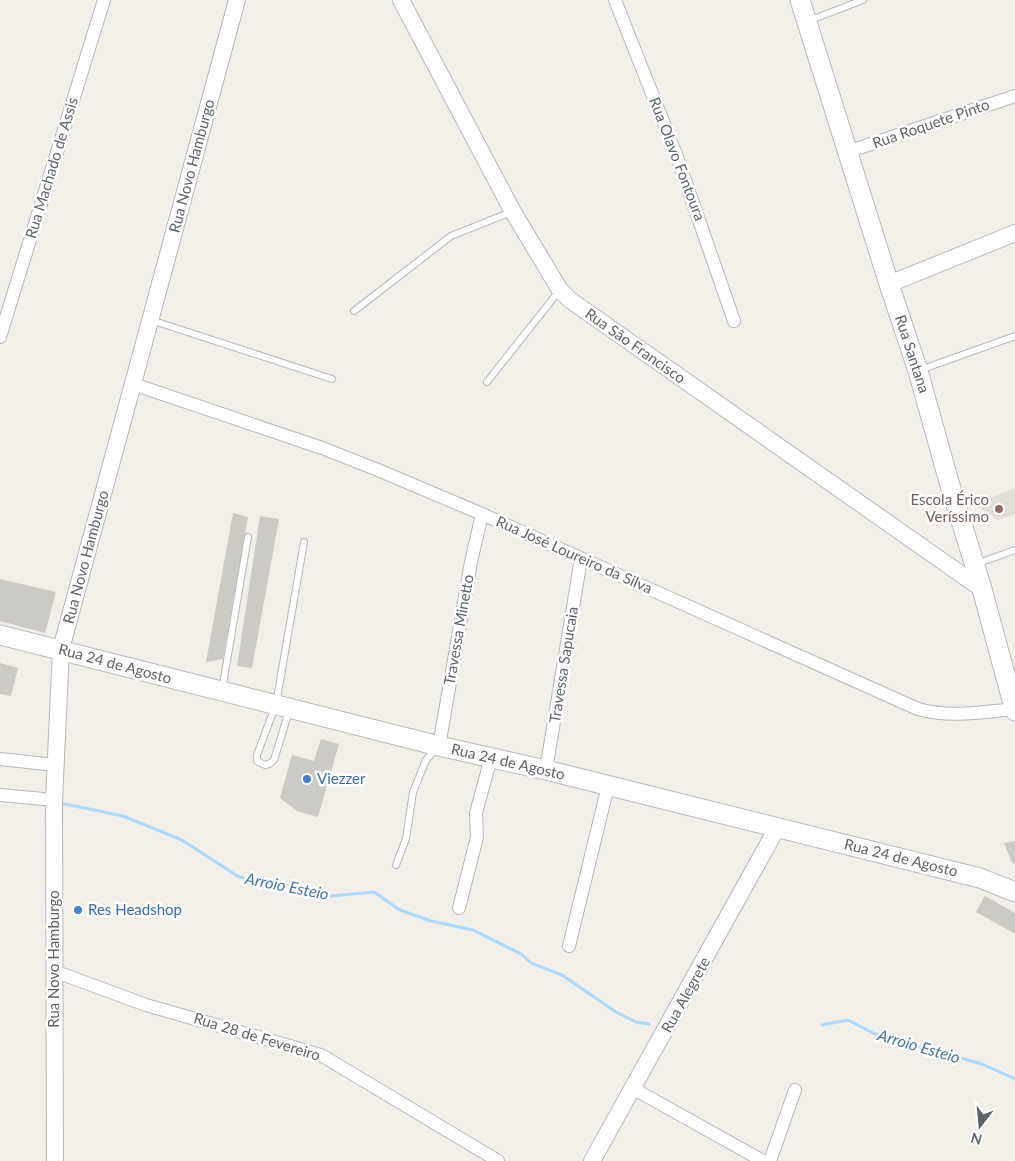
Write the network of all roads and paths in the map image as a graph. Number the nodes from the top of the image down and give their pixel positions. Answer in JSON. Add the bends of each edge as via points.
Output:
{"nodes":[{"id":1,"x":104,"y":0,"type":"edge"},
{"id":2,"x":237,"y":0,"type":"edge"},
{"id":3,"x":401,"y":0,"type":"edge"},
{"id":4,"x":615,"y":0,"type":"edge"},
{"id":5,"x":800,"y":0,"type":"edge"},
{"id":6,"x":864,"y":0,"type":"edge"},
{"id":7,"x":807,"y":22,"type":"junction"},
{"id":8,"x":1015,"y":96,"type":"edge"},
{"id":9,"x":847,"y":152,"type":"junction"},
{"id":10,"x":513,"y":212,"type":"junction"},
{"id":11,"x":1015,"y":233,"type":"edge"},
{"id":12,"x":889,"y":284,"type":"junction"},
{"id":13,"x":560,"y":290,"type":"junction"},
{"id":14,"x":354,"y":311,"type":"dead end"},
{"id":15,"x":151,"y":320,"type":"junction"},
{"id":16,"x":734,"y":321,"type":"dead end"},
{"id":17,"x":1015,"y":336,"type":"edge"},
{"id":18,"x":0,"y":337,"type":"edge"},
{"id":19,"x":918,"y":371,"type":"junction"},
{"id":20,"x":332,"y":379,"type":"dead end"},
{"id":21,"x":487,"y":382,"type":"dead end"},
{"id":22,"x":133,"y":384,"type":"junction"},
{"id":23,"x":482,"y":514,"type":"junction"},
{"id":24,"x":248,"y":538,"type":"dead end"},
{"id":25,"x":304,"y":542,"type":"dead end"},
{"id":26,"x":1015,"y":550,"type":"edge"},
{"id":27,"x":581,"y":559,"type":"junction"},
{"id":28,"x":975,"y":565,"type":"junction"},
{"id":29,"x":982,"y":589,"type":"junction"},
{"id":30,"x":0,"y":635,"type":"edge"},
{"id":31,"x":60,"y":649,"type":"junction"},
{"id":32,"x":222,"y":691,"type":"junction"},
{"id":33,"x":282,"y":706,"type":"junction"},
{"id":34,"x":1014,"y":710,"type":"edge"},
{"id":35,"x":439,"y":746,"type":"junction"},
{"id":36,"x":491,"y":758,"type":"junction"},
{"id":37,"x":0,"y":759,"type":"edge"},
{"id":38,"x":55,"y":765,"type":"junction"},
{"id":39,"x":546,"y":770,"type":"junction"},
{"id":40,"x":608,"y":786,"type":"junction"},
{"id":41,"x":0,"y":795,"type":"edge"},
{"id":42,"x":54,"y":800,"type":"junction"},
{"id":43,"x":777,"y":828,"type":"junction"},
{"id":44,"x":396,"y":865,"type":"dead end"},
{"id":45,"x":1015,"y":892,"type":"edge"},
{"id":46,"x":459,"y":908,"type":"dead end"},
{"id":47,"x":569,"y":946,"type":"dead end"},
{"id":48,"x":54,"y":972,"type":"junction"},
{"id":49,"x":634,"y":1089,"type":"junction"},
{"id":50,"x":795,"y":1090,"type":"dead end"},
{"id":51,"x":55,"y":1161,"type":"edge"},
{"id":52,"x":498,"y":1161,"type":"edge"},
{"id":53,"x":592,"y":1161,"type":"edge"},
{"id":54,"x":763,"y":1161,"type":"edge"},
{"id":55,"x":770,"y":1161,"type":"edge"}],
"edges":[{"from":1,"to":18,"type":"street","name":"Rua Machado de Assis"},
{"from":2,"to":15,"type":"street","name":"Rua Novo Hamburgo"},
{"from":3,"to":10,"type":"street","name":"Rua São Francisco"},
{"from":4,"to":16,"type":"street","name":"Rua Olavo Fontoura","via":[[677,157]]},
{"from":5,"to":7,"type":"main road","name":"Rua Santana"},
{"from":6,"to":7,"type":"lane"},
{"from":7,"to":9,"type":"main road","name":"Rua Santana"},
{"from":8,"to":9,"type":"street","name":"Rua Roquete Pinto"},
{"from":9,"to":12,"type":"main road","name":"Rua Santana"},
{"from":10,"to":13,"type":"street","name":"Rua São Francisco"},
{"from":10,"to":14,"type":"lane","via":[[451,236]]},
{"from":11,"to":12,"type":"street"},
{"from":12,"to":19,"type":"main road","name":"Rua Santana"},
{"from":13,"to":21,"type":"lane"},
{"from":13,"to":29,"type":"street","name":"Rua São Francisco","via":[[581,308]]},
{"from":15,"to":20,"type":"lane"},
{"from":15,"to":22,"type":"street","name":"Rua Novo Hamburgo"},
{"from":17,"to":19,"type":"lane"},
{"from":19,"to":28,"type":"main road","name":"Rua Santana"},
{"from":22,"to":23,"type":"street","name":"Rua José Loureiro da Silva","via":[[322,448]]},
{"from":22,"to":31,"type":"street","name":"Rua Novo Hamburgo"},
{"from":23,"to":27,"type":"street","name":"Rua José Loureiro da Silva"},
{"from":23,"to":35,"type":"street","name":"Travessa Minetto"},
{"from":24,"to":32,"type":"lane"},
{"from":25,"to":33,"type":"lane"},
{"from":26,"to":28,"type":"lane"},
{"from":27,"to":34,"type":"street","name":"Rua José Loureiro da Silva","via":[[918,710],[954,714]]},
{"from":27,"to":39,"type":"street","name":"Travessa Sapucaia"},
{"from":28,"to":29,"type":"main road","name":"Rua Santana"},
{"from":29,"to":34,"type":"main road","name":"Rua Santana"},
{"from":30,"to":31,"type":"main road","name":"Rua 24 de Agosto"},
{"from":31,"to":32,"type":"main road","name":"Rua 24 de Agosto"},
{"from":31,"to":38,"type":"street","name":"Rua Novo Hamburgo"},
{"from":32,"to":33,"type":"main road","name":"Rua 24 de Agosto"},
{"from":33,"to":33,"type":"lane","via":[[274,760],[270,764],[261,764],[256,755]]},
{"from":33,"to":35,"type":"main road","name":"Rua 24 de Agosto"},
{"from":35,"to":36,"type":"main road","name":"Rua 24 de Agosto"},
{"from":35,"to":44,"type":"lane","via":[[426,760],[413,792],[406,839]]},
{"from":36,"to":39,"type":"main road","name":"Rua 24 de Agosto"},
{"from":36,"to":46,"type":"street","via":[[476,813],[477,837]]},
{"from":37,"to":38,"type":"street"},
{"from":38,"to":42,"type":"street","name":"Rua Novo Hamburgo"},
{"from":39,"to":40,"type":"main road","name":"Rua 24 de Agosto"},
{"from":40,"to":43,"type":"main road","name":"Rua 24 de Agosto"},
{"from":40,"to":47,"type":"street"},
{"from":41,"to":42,"type":"street"},
{"from":42,"to":48,"type":"street","name":"Rua Novo Hamburgo"},
{"from":43,"to":45,"type":"main road","name":"Rua 24 de Agosto","via":[[980,878]]},
{"from":43,"to":49,"type":"street","name":"Rua Alegrete"},
{"from":48,"to":51,"type":"street","name":"Rua Novo Hamburgo"},
{"from":48,"to":52,"type":"street","name":"Rua 28 de Fevereiro","via":[[146,1005],[321,1055]]},
{"from":49,"to":53,"type":"street","name":"Rua Alegrete"},
{"from":49,"to":54,"type":"street"},
{"from":50,"to":55,"type":"street"}]}
